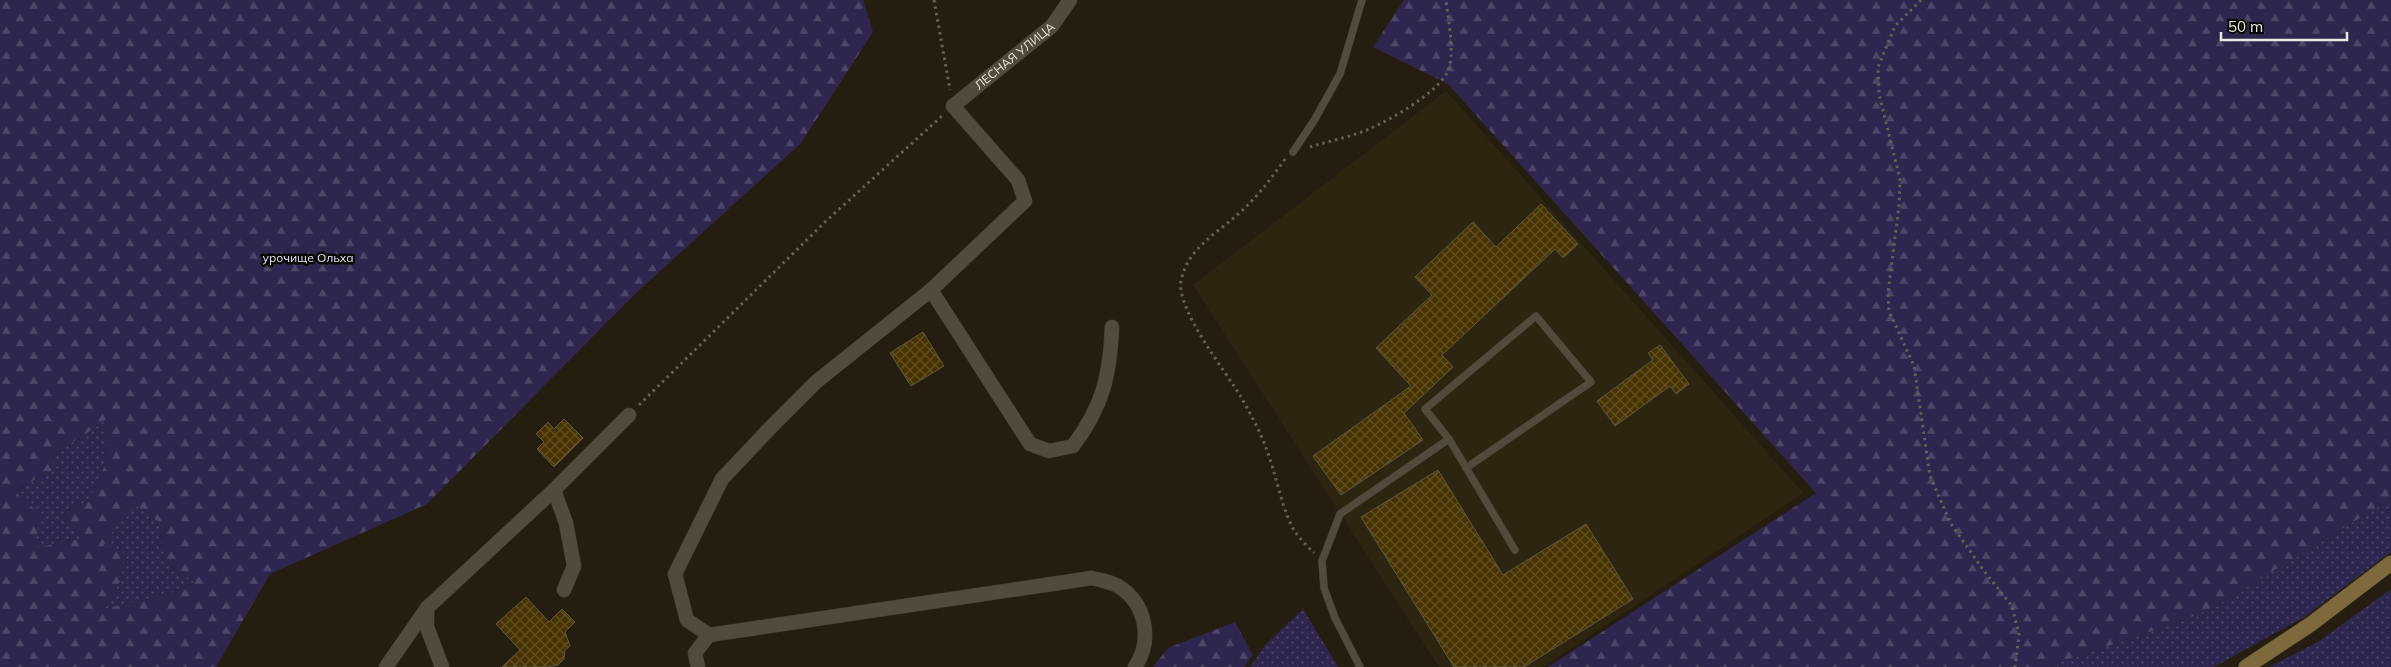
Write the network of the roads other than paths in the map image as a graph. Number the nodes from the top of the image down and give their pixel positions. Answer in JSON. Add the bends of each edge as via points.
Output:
{"nodes":[{"id":1,"x":1070,"y":0,"type":"edge"},
{"id":2,"x":1362,"y":0,"type":"edge"},
{"id":3,"x":1293,"y":152,"type":"road end"},
{"id":4,"x":931,"y":290,"type":"junction"},
{"id":5,"x":1112,"y":327,"type":"dead end"},
{"id":6,"x":630,"y":414,"type":"road end"},
{"id":7,"x":1449,"y":439,"type":"junction"},
{"id":8,"x":1466,"y":468,"type":"junction"},
{"id":9,"x":554,"y":490,"type":"junction"},
{"id":10,"x":1515,"y":550,"type":"dead end"},
{"id":11,"x":2391,"y":563,"type":"edge"},
{"id":12,"x":564,"y":590,"type":"dead end"},
{"id":13,"x":427,"y":608,"type":"junction"},
{"id":14,"x":709,"y":635,"type":"junction"},
{"id":15,"x":386,"y":667,"type":"edge"},
{"id":16,"x":442,"y":667,"type":"edge"},
{"id":17,"x":698,"y":667,"type":"edge"},
{"id":18,"x":1135,"y":667,"type":"edge"},
{"id":19,"x":1360,"y":667,"type":"edge"},
{"id":20,"x":2246,"y":667,"type":"edge"}],
"edges":[{"from":1,"to":4,"type":"street","name":"ЛЕСНАЯ УЛИЦА","via":[[1052,26],[953,106],[1018,180],[1025,201]]},
{"from":2,"to":3,"type":"lane","via":[[1340,74]]},
{"from":4,"to":5,"type":"street","via":[[1030,444],[1049,451],[1073,446],[1090,424],[1111,360]]},
{"from":4,"to":14,"type":"street","via":[[816,382],[722,479],[675,574],[687,620]]},
{"from":6,"to":9,"type":"street"},
{"from":7,"to":8,"type":"lane"},
{"from":7,"to":8,"type":"lane","via":[[1425,409],[1536,316],[1591,382]]},
{"from":7,"to":19,"type":"lane","via":[[1340,514],[1322,561],[1324,588]]},
{"from":8,"to":10,"type":"lane"},
{"from":9,"to":12,"type":"street","via":[[566,523],[574,566]]},
{"from":9,"to":13,"type":"street"},
{"from":11,"to":20,"type":"street","via":[[2311,624]]},
{"from":13,"to":15,"type":"street"},
{"from":13,"to":16,"type":"street","via":[[427,627]]},
{"from":14,"to":17,"type":"street","via":[[695,653]]},
{"from":14,"to":18,"type":"street","via":[[1092,578],[1118,586],[1139,607],[1146,629],[1140,660]]}]}
